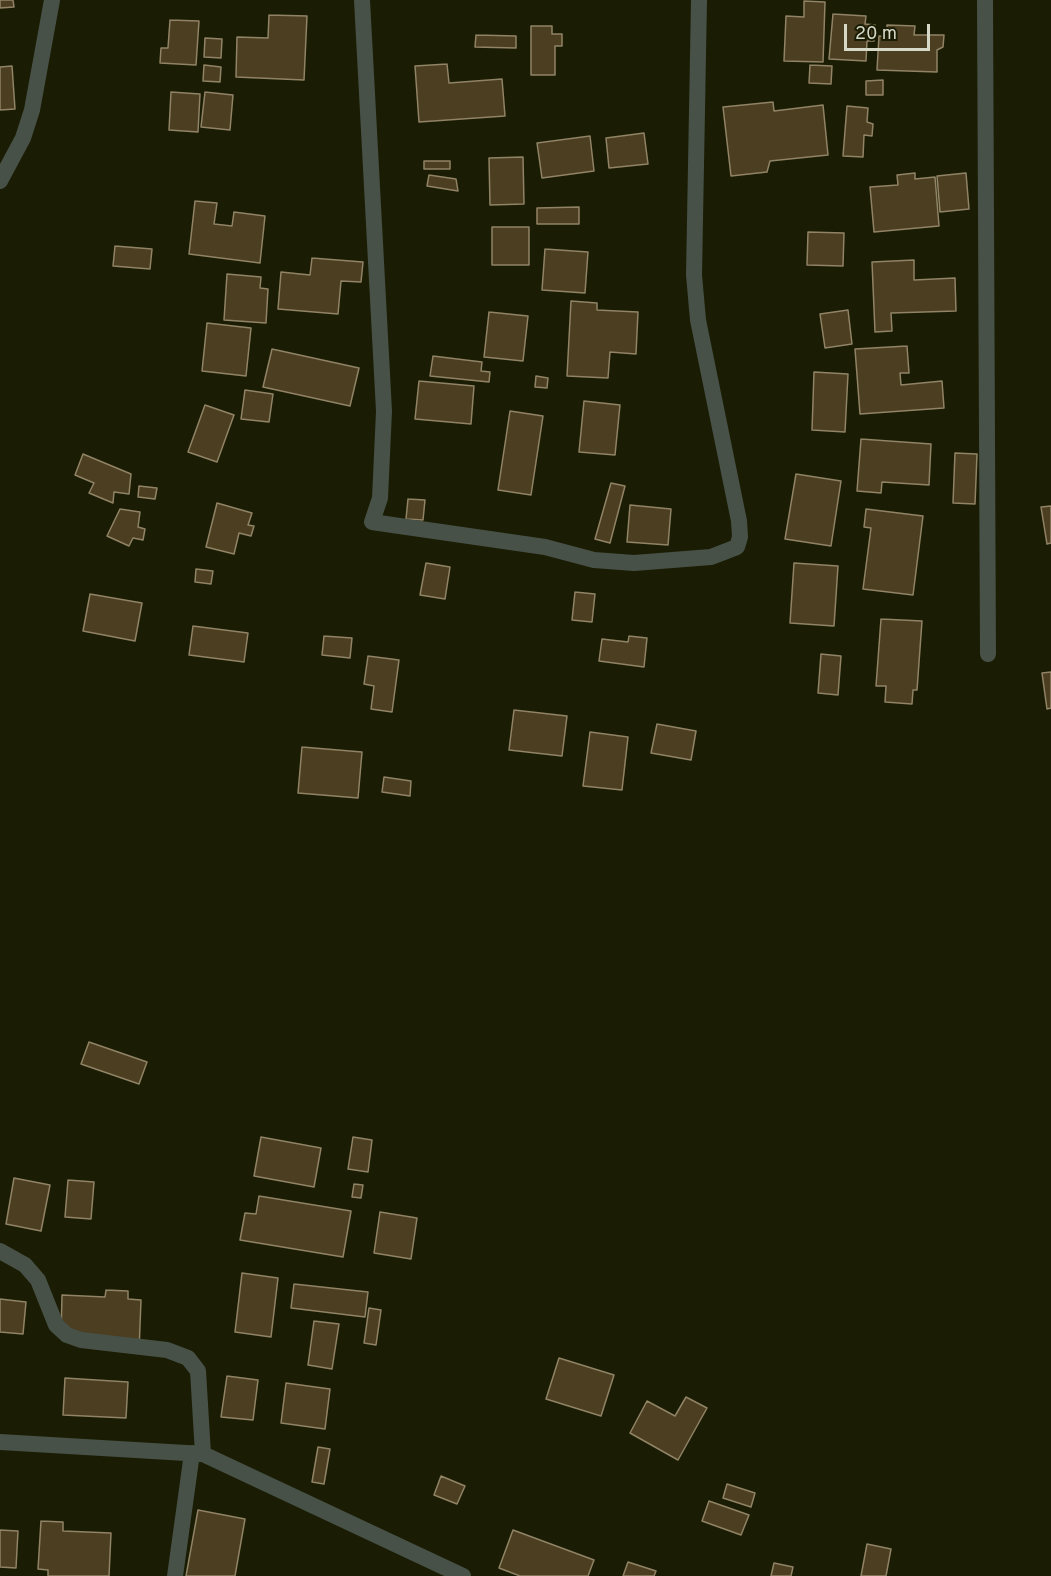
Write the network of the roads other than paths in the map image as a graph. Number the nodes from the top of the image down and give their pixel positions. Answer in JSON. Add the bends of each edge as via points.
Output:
{"nodes":[{"id":1,"x":52,"y":0,"type":"edge"},
{"id":2,"x":362,"y":0,"type":"edge"},
{"id":3,"x":699,"y":0,"type":"edge"},
{"id":4,"x":985,"y":0,"type":"edge"},
{"id":5,"x":0,"y":181,"type":"edge"},
{"id":6,"x":988,"y":654,"type":"dead end"},
{"id":7,"x":0,"y":1251,"type":"edge"},
{"id":8,"x":0,"y":1442,"type":"edge"},
{"id":9,"x":198,"y":1453,"type":"junction"},
{"id":10,"x":436,"y":1570,"type":"edge"},
{"id":11,"x":175,"y":1576,"type":"edge"},
{"id":12,"x":463,"y":1576,"type":"edge"}],
"edges":[{"from":1,"to":5,"type":"street","via":[[32,110],[23,138]]},
{"from":2,"to":3,"type":"street","via":[[384,411],[380,498],[372,522],[545,547],[594,560],[634,563],[711,557],[737,547],[740,537],[698,320],[694,275]]},
{"from":4,"to":6,"type":"street"},
{"from":7,"to":9,"type":"street","via":[[25,1265],[38,1280],[56,1325],[67,1335],[167,1350],[188,1358],[198,1371]]},
{"from":8,"to":9,"type":"street"},
{"from":9,"to":10,"type":"street"},
{"from":9,"to":11,"type":"street"},
{"from":10,"to":12,"type":"street"}]}
